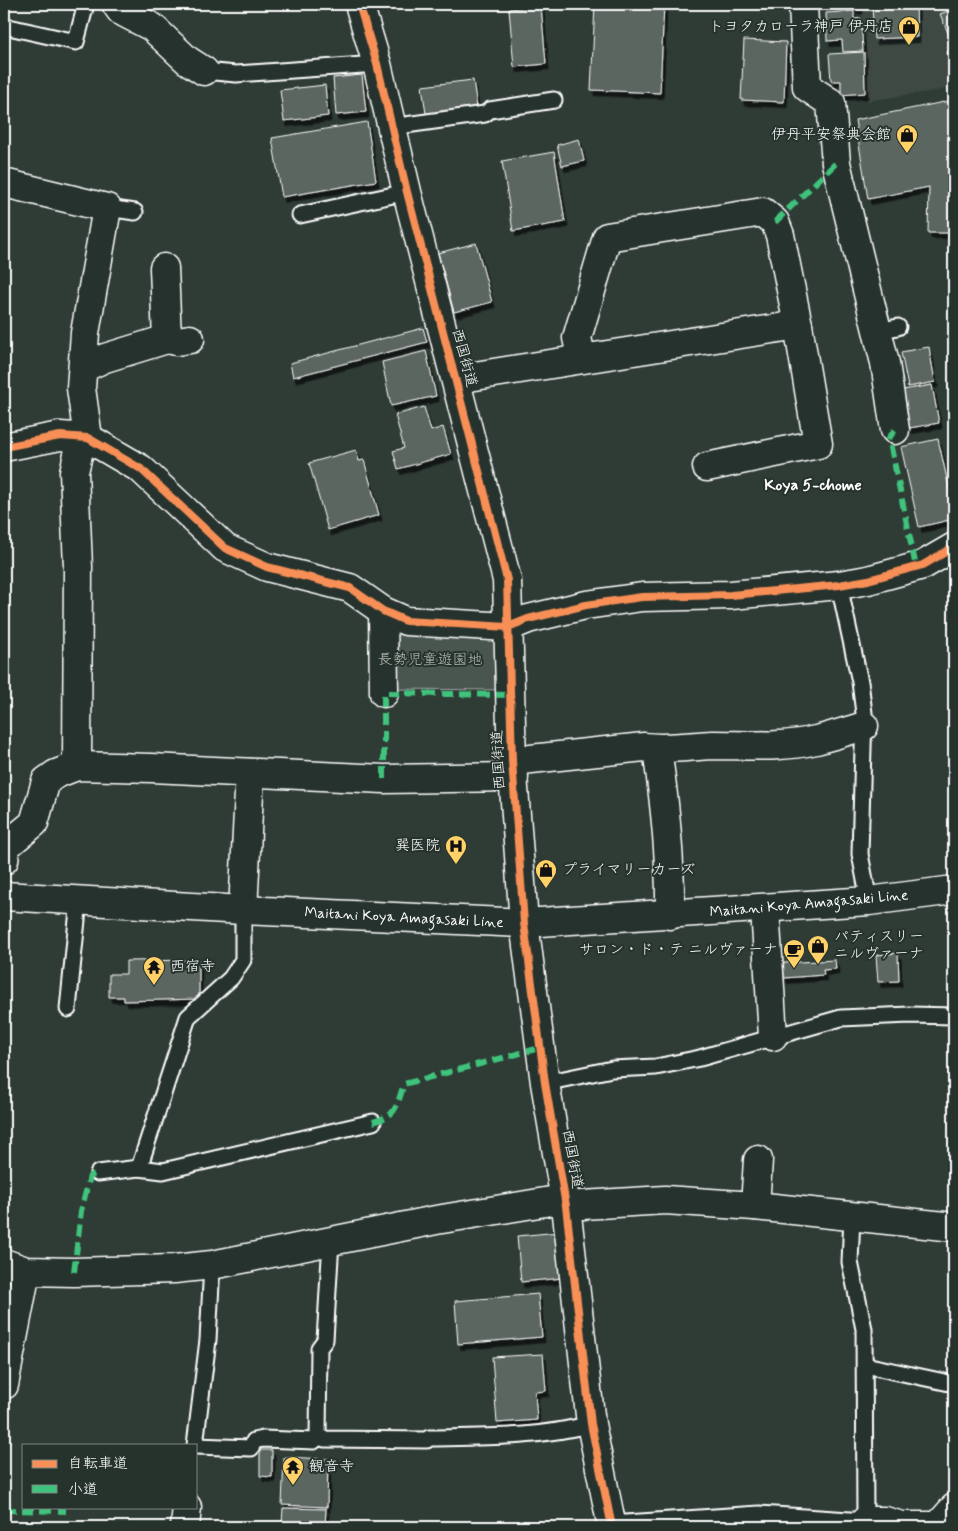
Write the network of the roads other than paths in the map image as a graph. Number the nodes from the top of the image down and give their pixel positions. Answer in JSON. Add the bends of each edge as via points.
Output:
{"nodes":[{"id":1,"x":86,"y":4,"type":"edge"},
{"id":2,"x":116,"y":4,"type":"edge"},
{"id":3,"x":359,"y":4,"type":"edge"},
{"id":4,"x":803,"y":4,"type":"edge"},
{"id":5,"x":4,"y":26,"type":"edge"},
{"id":6,"x":376,"y":64,"type":"junction"},
{"id":7,"x":204,"y":71,"type":"joint"},
{"id":8,"x":554,"y":100,"type":"dead end"},
{"id":9,"x":391,"y":128,"type":"junction"},
{"id":10,"x":4,"y":183,"type":"edge"},
{"id":11,"x":406,"y":192,"type":"junction"},
{"id":12,"x":107,"y":208,"type":"junction"},
{"id":13,"x":135,"y":212,"type":"dead end"},
{"id":14,"x":300,"y":215,"type":"dead end"},
{"id":15,"x":164,"y":268,"type":"dead end"},
{"id":16,"x":798,"y":325,"type":"junction"},
{"id":17,"x":582,"y":359,"type":"junction"},
{"id":18,"x":83,"y":368,"type":"junction"},
{"id":19,"x":456,"y":379,"type":"junction"},
{"id":20,"x":895,"y":430,"type":"dead end"},
{"id":21,"x":88,"y":438,"type":"junction"},
{"id":22,"x":4,"y":447,"type":"edge"},
{"id":23,"x":707,"y":467,"type":"dead end"},
{"id":24,"x":954,"y":547,"type":"edge"},
{"id":25,"x":839,"y":584,"type":"junction"},
{"id":26,"x":383,"y":611,"type":"junction"},
{"id":27,"x":508,"y":627,"type":"junction"},
{"id":28,"x":384,"y":694,"type":"dead end"},
{"id":29,"x":864,"y":726,"type":"junction"},
{"id":30,"x":657,"y":749,"type":"junction"},
{"id":31,"x":78,"y":766,"type":"junction"},
{"id":32,"x":513,"y":769,"type":"junction"},
{"id":33,"x":250,"y":773,"type":"junction"},
{"id":34,"x":4,"y":860,"type":"edge"},
{"id":35,"x":954,"y":890,"type":"edge"},
{"id":36,"x":4,"y":896,"type":"edge"},
{"id":37,"x":79,"y":900,"type":"junction"},
{"id":38,"x":869,"y":901,"type":"junction"},
{"id":39,"x":765,"y":909,"type":"junction"},
{"id":40,"x":243,"y":910,"type":"junction"},
{"id":41,"x":670,"y":915,"type":"junction"},
{"id":42,"x":524,"y":923,"type":"junction"},
{"id":43,"x":68,"y":1009,"type":"dead end"},
{"id":44,"x":954,"y":1016,"type":"edge"},
{"id":45,"x":773,"y":1036,"type":"junction"},
{"id":46,"x":545,"y":1084,"type":"junction"},
{"id":47,"x":373,"y":1122,"type":"dead end"},
{"id":48,"x":758,"y":1160,"type":"dead end"},
{"id":49,"x":139,"y":1168,"type":"junction"},
{"id":50,"x":98,"y":1173,"type":"dead end"},
{"id":51,"x":566,"y":1206,"type":"junction"},
{"id":52,"x":755,"y":1206,"type":"junction"},
{"id":53,"x":852,"y":1217,"type":"junction"},
{"id":54,"x":954,"y":1227,"type":"edge"},
{"id":55,"x":331,"y":1241,"type":"junction"},
{"id":56,"x":212,"y":1265,"type":"junction"},
{"id":57,"x":15,"y":1267,"type":"edge"},
{"id":58,"x":865,"y":1365,"type":"junction"},
{"id":59,"x":954,"y":1384,"type":"edge"},
{"id":60,"x":4,"y":1385,"type":"edge"},
{"id":61,"x":591,"y":1424,"type":"junction"},
{"id":62,"x":318,"y":1436,"type":"junction"},
{"id":63,"x":196,"y":1444,"type":"edge"},
{"id":64,"x":198,"y":1446,"type":"edge"},
{"id":65,"x":187,"y":1508,"type":"edge"},
{"id":66,"x":954,"y":1508,"type":"edge"},
{"id":67,"x":865,"y":1521,"type":"junction"},
{"id":68,"x":611,"y":1526,"type":"edge"},
{"id":69,"x":185,"y":1527,"type":"edge"}],
"edges":[{"from":1,"to":5,"type":"lane","via":[[76,42]]},
{"from":2,"to":7,"type":"street","via":[[120,11],[152,27],[187,60]]},
{"from":3,"to":6,"type":"street","name":"西国街道"},
{"from":4,"to":20,"type":"street","via":[[807,87],[831,103],[836,163],[887,329],[885,363]]},
{"from":6,"to":7,"type":"lane","via":[[236,74]]},
{"from":6,"to":9,"type":"street","name":"西国街道"},
{"from":8,"to":9,"type":"lane"},
{"from":9,"to":11,"type":"street","name":"西国街道"},
{"from":10,"to":12,"type":"street"},
{"from":11,"to":14,"type":"lane"},
{"from":11,"to":19,"type":"street","name":"西国街道"},
{"from":12,"to":13,"type":"lane"},
{"from":12,"to":18,"type":"street","via":[[82,309],[86,333]]},
{"from":15,"to":18,"type":"street","via":[[178,339],[105,358]]},
{"from":16,"to":17,"type":"street"},
{"from":16,"to":17,"type":"street","via":[[780,235],[775,222],[762,212],[607,237],[577,338]]},
{"from":16,"to":23,"type":"street","via":[[818,444]]},
{"from":17,"to":19,"type":"street"},
{"from":18,"to":21,"type":"street","via":[[81,388]]},
{"from":19,"to":27,"type":"street","name":"西国街道","via":[[507,580]]},
{"from":21,"to":22,"type":"street","via":[[60,436]]},
{"from":21,"to":26,"type":"street","via":[[141,469],[225,548],[267,567],[350,588]]},
{"from":21,"to":31,"type":"street","via":[[79,450],[74,472],[78,567]]},
{"from":24,"to":25,"type":"street","via":[[923,565]]},
{"from":25,"to":27,"type":"street","via":[[731,596],[642,597],[586,605]]},
{"from":25,"to":29,"type":"lane","via":[[860,682]]},
{"from":26,"to":27,"type":"street","via":[[406,621]]},
{"from":26,"to":28,"type":"street"},
{"from":27,"to":32,"type":"street","name":"西国街道"},
{"from":29,"to":30,"type":"street","via":[[789,744]]},
{"from":29,"to":38,"type":"lane","via":[[860,854]]},
{"from":30,"to":32,"type":"street","via":[[644,747]]},
{"from":30,"to":41,"type":"street","via":[[666,813]]},
{"from":31,"to":33,"type":"street"},
{"from":31,"to":34,"type":"street","via":[[46,781],[34,824],[6,846]]},
{"from":32,"to":33,"type":"street","via":[[384,778]]},
{"from":32,"to":42,"type":"street","name":"西国街道"},
{"from":33,"to":40,"type":"street"},
{"from":35,"to":38,"type":"street","name":"Maitani Koya Amagasaki Line"},
{"from":36,"to":37,"type":"street","name":"Maitani Koya Amagasaki Line"},
{"from":37,"to":40,"type":"street","name":"Maitani Koya Amagasaki Line"},
{"from":37,"to":43,"type":"lane"},
{"from":38,"to":39,"type":"street","name":"Maitani Koya Amagasaki Line"},
{"from":39,"to":41,"type":"street","name":"Maitani Koya Amagasaki Line"},
{"from":39,"to":45,"type":"street"},
{"from":40,"to":42,"type":"street","name":"Maitani Koya Amagasaki Line"},
{"from":40,"to":49,"type":"lane","via":[[243,960],[231,978],[188,1017]]},
{"from":41,"to":42,"type":"street","name":"Maitani Koya Amagasaki Line"},
{"from":42,"to":46,"type":"street","name":"西国街道"},
{"from":44,"to":45,"type":"lane","via":[[841,1018]]},
{"from":45,"to":46,"type":"lane","via":[[700,1058],[656,1067],[612,1069]]},
{"from":46,"to":51,"type":"street","name":"西国街道"},
{"from":47,"to":49,"type":"lane","via":[[163,1171]]},
{"from":48,"to":52,"type":"street"},
{"from":49,"to":50,"type":"lane"},
{"from":51,"to":52,"type":"street","via":[[665,1200]]},
{"from":51,"to":55,"type":"street","via":[[557,1200]]},
{"from":51,"to":61,"type":"street","name":"西国街道"},
{"from":52,"to":53,"type":"street"},
{"from":53,"to":54,"type":"street"},
{"from":53,"to":58,"type":"lane","via":[[850,1262],[864,1329]]},
{"from":55,"to":56,"type":"street"},
{"from":55,"to":62,"type":"lane","via":[[325,1340],[319,1348]]},
{"from":56,"to":57,"type":"street","via":[[114,1271]]},
{"from":56,"to":63,"type":"lane","via":[[208,1340]]},
{"from":57,"to":60,"type":"street"},
{"from":58,"to":59,"type":"lane"},
{"from":58,"to":67,"type":"lane"},
{"from":61,"to":62,"type":"lane","via":[[502,1437],[427,1440],[325,1439]]},
{"from":61,"to":68,"type":"street","name":"西国街道"},
{"from":62,"to":64,"type":"lane","via":[[314,1441],[263,1439],[254,1441],[251,1448]]},
{"from":65,"to":69,"type":"street"},
{"from":66,"to":67,"type":"street","via":[[938,1526]]},
{"from":67,"to":68,"type":"lane","via":[[759,1514]]}]}
